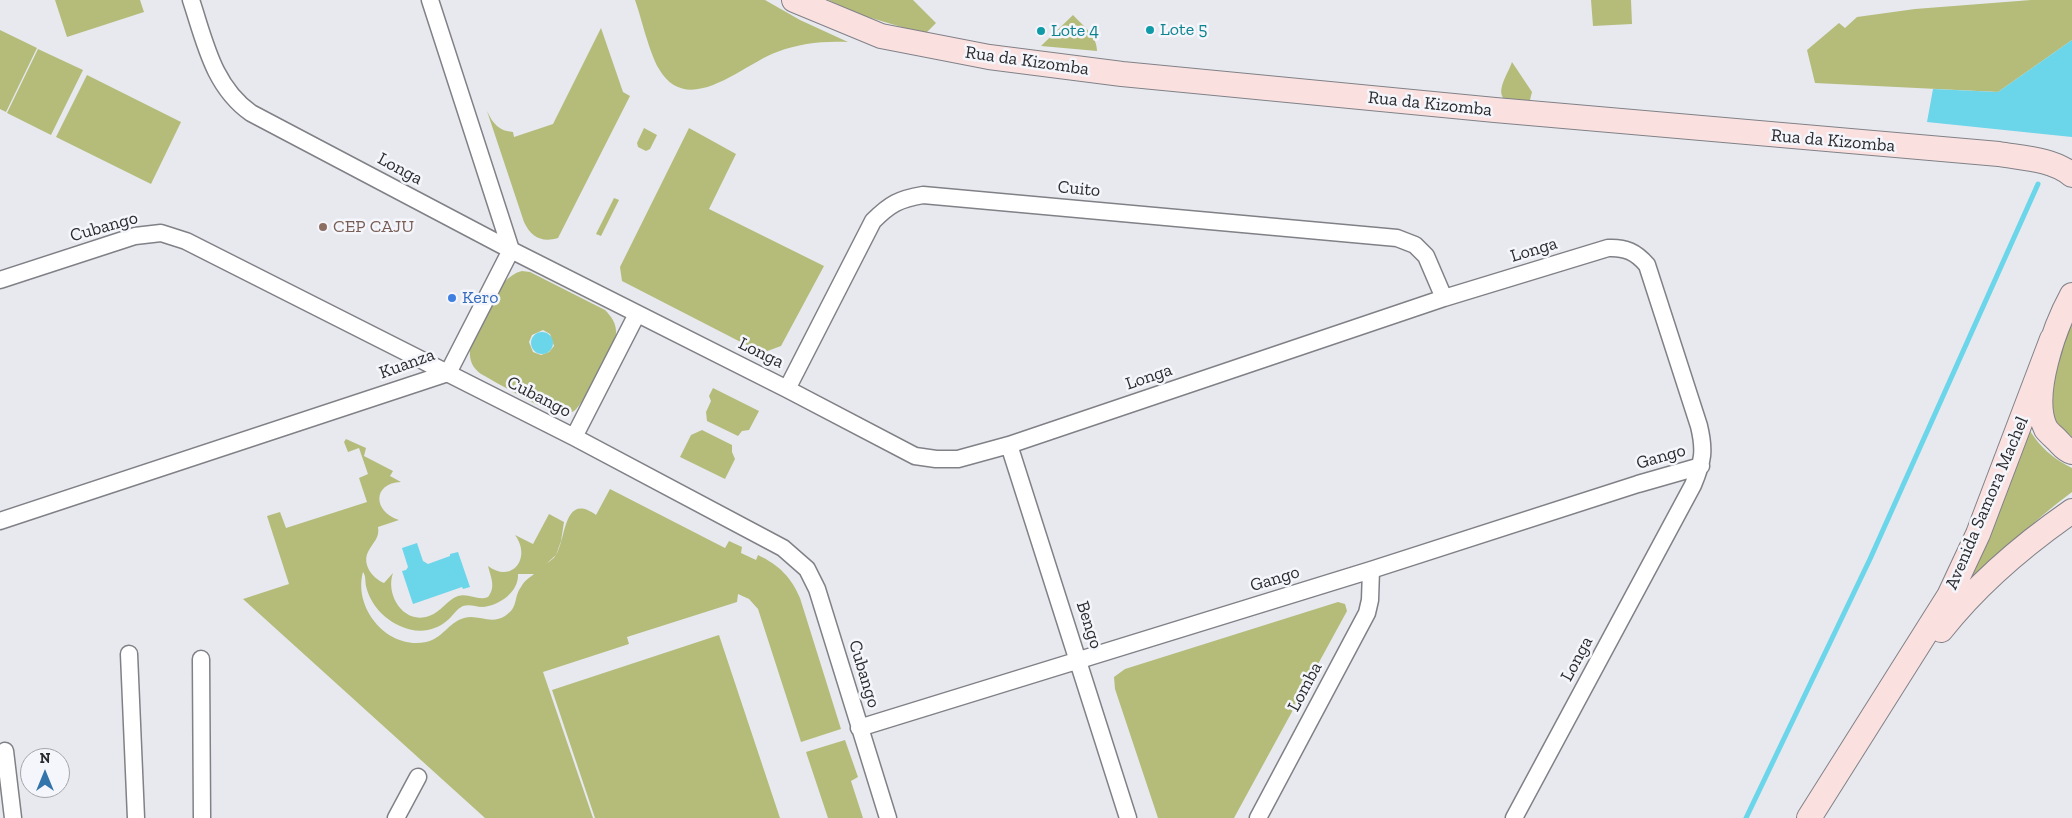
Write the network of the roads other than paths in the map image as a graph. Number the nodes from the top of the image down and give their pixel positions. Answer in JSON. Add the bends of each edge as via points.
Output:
{"nodes":[{"id":1,"x":191,"y":0,"type":"edge"},
{"id":2,"x":430,"y":0,"type":"edge"},
{"id":3,"x":794,"y":0,"type":"edge"},
{"id":4,"x":2072,"y":175,"type":"edge"},
{"id":5,"x":511,"y":250,"type":"junction"},
{"id":6,"x":0,"y":280,"type":"edge"},
{"id":7,"x":2072,"y":296,"type":"edge"},
{"id":8,"x":1444,"y":298,"type":"junction"},
{"id":9,"x":637,"y":314,"type":"junction"},
{"id":10,"x":2052,"y":339,"type":"junction"},
{"id":11,"x":448,"y":373,"type":"junction"},
{"id":12,"x":787,"y":389,"type":"junction"},
{"id":13,"x":574,"y":437,"type":"junction"},
{"id":14,"x":1009,"y":445,"type":"junction"},
{"id":15,"x":2072,"y":452,"type":"edge"},
{"id":16,"x":1701,"y":466,"type":"junction"},
{"id":17,"x":2072,"y":511,"type":"edge"},
{"id":18,"x":0,"y":522,"type":"edge"},
{"id":19,"x":1371,"y":570,"type":"junction"},
{"id":20,"x":128,"y":654,"type":"dead end"},
{"id":21,"x":200,"y":660,"type":"dead end"},
{"id":22,"x":1079,"y":660,"type":"junction"},
{"id":23,"x":859,"y":728,"type":"junction"},
{"id":24,"x":1861,"y":737,"type":"junction"},
{"id":25,"x":5,"y":751,"type":"dead end"},
{"id":26,"x":418,"y":777,"type":"dead end"},
{"id":27,"x":13,"y":818,"type":"edge"},
{"id":28,"x":136,"y":818,"type":"edge"},
{"id":29,"x":202,"y":818,"type":"edge"},
{"id":30,"x":396,"y":818,"type":"edge"},
{"id":31,"x":888,"y":818,"type":"edge"},
{"id":32,"x":1128,"y":818,"type":"edge"},
{"id":33,"x":1258,"y":818,"type":"edge"},
{"id":34,"x":1514,"y":818,"type":"edge"},
{"id":35,"x":1809,"y":818,"type":"edge"}],
"edges":[{"from":1,"to":5,"type":"street","name":"Longa","via":[[212,65],[224,87],[241,106]]},
{"from":2,"to":5,"type":"street"},
{"from":3,"to":4,"type":"main road","name":"Rua da Kizomba","via":[[881,36],[988,57],[1122,74],[1476,108],[1999,154],[2037,160]]},
{"from":5,"to":9,"type":"street","name":"Longa"},
{"from":5,"to":11,"type":"street","name":"Kuanza"},
{"from":6,"to":11,"type":"street","name":"Cubango","via":[[135,236],[161,233],[186,241]]},
{"from":7,"to":10,"type":"main road"},
{"from":8,"to":12,"type":"street","name":"Cuito","via":[[1426,256],[1414,245],[1397,238],[923,195],[904,198],[888,206],[873,221]]},
{"from":8,"to":14,"type":"street","name":"Longa"},
{"from":8,"to":16,"type":"street","name":"Longa","via":[[1608,248],[1620,247],[1640,257],[1647,266],[1699,426],[1703,444]]},
{"from":9,"to":12,"type":"street","name":"Longa"},
{"from":9,"to":13,"type":"street"},
{"from":10,"to":15,"type":"main road","via":[[2040,409],[2047,430]]},
{"from":10,"to":24,"type":"main road","name":"Avenida Samora Machel","via":[[1978,534],[1949,596]]},
{"from":11,"to":13,"type":"street","name":"Cubango"},
{"from":11,"to":18,"type":"street","name":"Kuanza"},
{"from":12,"to":14,"type":"street","name":"Longa","via":[[915,456],[936,460],[958,459]]},
{"from":13,"to":23,"type":"street","name":"Cubango","via":[[783,548],[807,569]]},
{"from":14,"to":22,"type":"street","name":"Bengo"},
{"from":16,"to":19,"type":"street","name":"Gango"},
{"from":16,"to":34,"type":"street","name":"Longa"},
{"from":17,"to":24,"type":"main road","name":"Avenida Samora Machel","via":[[2014,554],[1951,617]]},
{"from":19,"to":22,"type":"street","name":"Gango"},
{"from":19,"to":33,"type":"street","name":"Lomba","via":[[1367,613]]},
{"from":20,"to":28,"type":"street"},
{"from":21,"to":29,"type":"street"},
{"from":22,"to":23,"type":"street","name":"Gango"},
{"from":22,"to":32,"type":"street","name":"Bengo"},
{"from":23,"to":31,"type":"street","name":"Cubango"},
{"from":24,"to":35,"type":"main road","name":"Avenida Samora Machel"},
{"from":25,"to":27,"type":"street"},
{"from":26,"to":30,"type":"street"}]}
